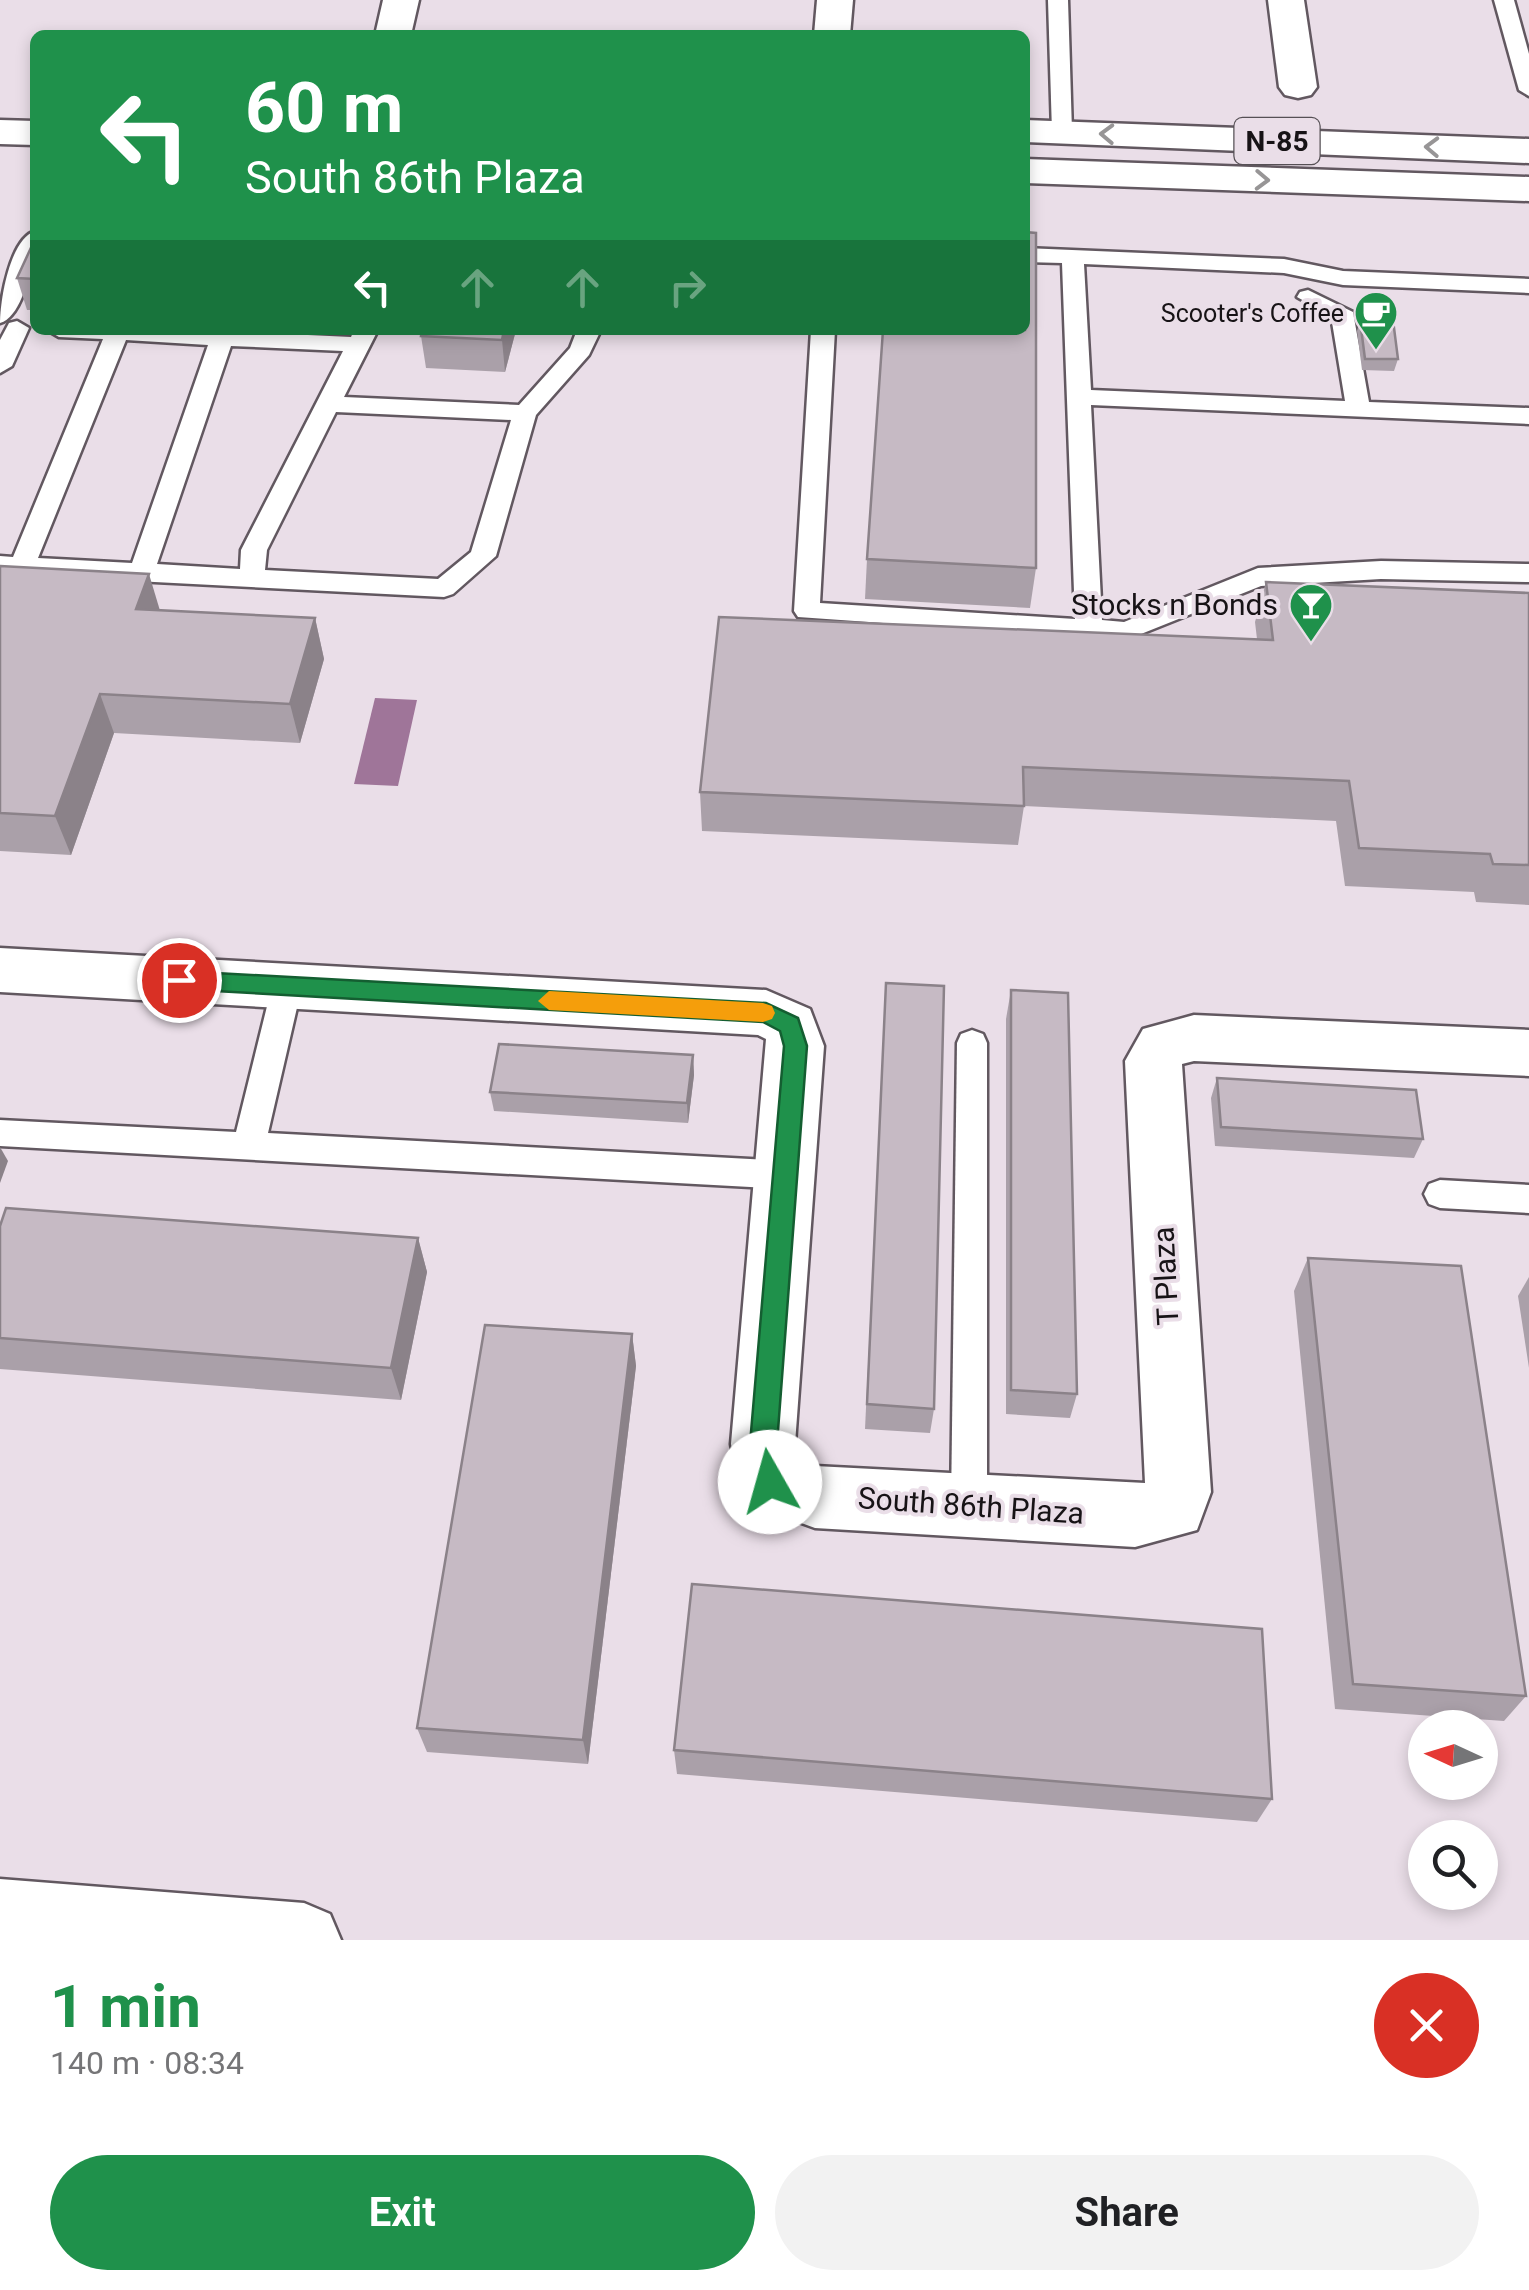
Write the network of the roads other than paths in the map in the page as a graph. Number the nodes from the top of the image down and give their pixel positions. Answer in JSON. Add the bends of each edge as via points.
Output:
{"nodes":[{"id":1,"x":401,"y":0,"type":"edge"},
{"id":2,"x":835,"y":0,"type":"edge"},
{"id":3,"x":1058,"y":0,"type":"edge"},
{"id":4,"x":1286,"y":0,"type":"edge"},
{"id":5,"x":1504,"y":0,"type":"edge"},
{"id":6,"x":394,"y":30,"type":"edge"},
{"id":7,"x":832,"y":30,"type":"edge"},
{"id":8,"x":1298,"y":87,"type":"dead end"},
{"id":9,"x":1529,"y":90,"type":"edge"},
{"id":10,"x":0,"y":132,"type":"edge"},
{"id":11,"x":1043,"y":132,"type":"edge"},
{"id":12,"x":30,"y":133,"type":"edge"},
{"id":13,"x":1529,"y":151,"type":"edge"},
{"id":14,"x":1030,"y":171,"type":"edge"},
{"id":15,"x":1529,"y":190,"type":"edge"},
{"id":16,"x":1030,"y":255,"type":"edge"},
{"id":17,"x":1073,"y":257,"type":"junction"},
{"id":18,"x":30,"y":258,"type":"edge"},
{"id":19,"x":1529,"y":286,"type":"edge"},
{"id":20,"x":1308,"y":297,"type":"dead end"},
{"id":21,"x":13,"y":325,"type":"edge"},
{"id":22,"x":116,"y":335,"type":"edge"},
{"id":23,"x":159,"y":335,"type":"edge"},
{"id":24,"x":258,"y":335,"type":"edge"},
{"id":25,"x":586,"y":335,"type":"edge"},
{"id":26,"x":822,"y":335,"type":"edge"},
{"id":27,"x":363,"y":337,"type":"edge"},
{"id":28,"x":222,"y":338,"type":"junction"},
{"id":29,"x":0,"y":366,"type":"edge"},
{"id":30,"x":1079,"y":397,"type":"junction"},
{"id":31,"x":329,"y":404,"type":"junction"},
{"id":32,"x":1358,"y":408,"type":"junction"},
{"id":33,"x":526,"y":412,"type":"junction"},
{"id":34,"x":1529,"y":416,"type":"edge"},
{"id":35,"x":11,"y":566,"type":"edge"},
{"id":36,"x":142,"y":573,"type":"junction"},
{"id":37,"x":1529,"y":573,"type":"edge"},
{"id":38,"x":252,"y":578,"type":"junction"},
{"id":39,"x":1089,"y":629,"type":"junction"},
{"id":40,"x":0,"y":970,"type":"edge"},
{"id":41,"x":287,"y":986,"type":"junction"},
{"id":42,"x":972,"y":1043,"type":"dead end"},
{"id":43,"x":1529,"y":1054,"type":"edge"},
{"id":44,"x":0,"y":1132,"type":"edge"},
{"id":45,"x":249,"y":1146,"type":"junction"},
{"id":46,"x":785,"y":1176,"type":"junction"},
{"id":47,"x":1440,"y":1194,"type":"dead end"},
{"id":48,"x":1529,"y":1198,"type":"edge"},
{"id":49,"x":969,"y":1506,"type":"junction"},
{"id":50,"x":1174,"y":1508,"type":"joint"},
{"id":51,"x":0,"y":1916,"type":"edge"},
{"id":52,"x":304,"y":1940,"type":"edge"}],
"edges":[{"from":1,"to":6,"type":"street"},
{"from":2,"to":7,"type":"street"},
{"from":3,"to":11,"type":"lane"},
{"from":4,"to":8,"type":"street"},
{"from":5,"to":9,"type":"lane"},
{"from":10,"to":12,"type":"street"},
{"from":13,"to":11,"type":"street","number":"N-85","one_way":true},
{"from":14,"to":15,"type":"street","number":"N-85","one_way":true},
{"from":16,"to":17,"type":"lane"},
{"from":17,"to":19,"type":"lane"},
{"from":17,"to":30,"type":"lane"},
{"from":18,"to":21,"type":"lane"},
{"from":20,"to":32,"type":"lane","via":[[1342,312]]},
{"from":21,"to":29,"type":"lane"},
{"from":22,"to":35,"type":"lane"},
{"from":23,"to":28,"type":"lane"},
{"from":24,"to":27,"type":"lane"},
{"from":24,"to":28,"type":"lane"},
{"from":25,"to":33,"type":"lane","via":[[581,350]]},
{"from":26,"to":39,"type":"lane","via":[[807,611]]},
{"from":27,"to":31,"type":"lane"},
{"from":28,"to":36,"type":"lane"},
{"from":30,"to":32,"type":"lane"},
{"from":30,"to":39,"type":"lane"},
{"from":31,"to":33,"type":"lane"},
{"from":31,"to":38,"type":"lane","via":[[254,550]]},
{"from":32,"to":34,"type":"lane"},
{"from":33,"to":38,"type":"lane","via":[[483,556],[444,588]]},
{"from":35,"to":36,"type":"lane"},
{"from":36,"to":38,"type":"lane"},
{"from":37,"to":39,"type":"lane","via":[[1381,570],[1258,578],[1126,632]]},
{"from":40,"to":41,"type":"street"},
{"from":41,"to":45,"type":"lane"},
{"from":41,"to":46,"type":"street","via":[[766,1013],[790,1025],[796,1046]]},
{"from":42,"to":49,"type":"lane"},
{"from":43,"to":50,"type":"street","name":"T Plaza","via":[[1194,1038],[1163,1045],[1153,1061]]},
{"from":44,"to":45,"type":"lane"},
{"from":45,"to":46,"type":"lane"},
{"from":46,"to":49,"type":"street","name":"South 86th Plaza","via":[[763,1444],[770,1482],[815,1496]]},
{"from":47,"to":48,"type":"lane"},
{"from":49,"to":50,"type":"street","name":"South 86th Plaza","via":[[1135,1516]]},
{"from":51,"to":52,"type":"street"}]}
